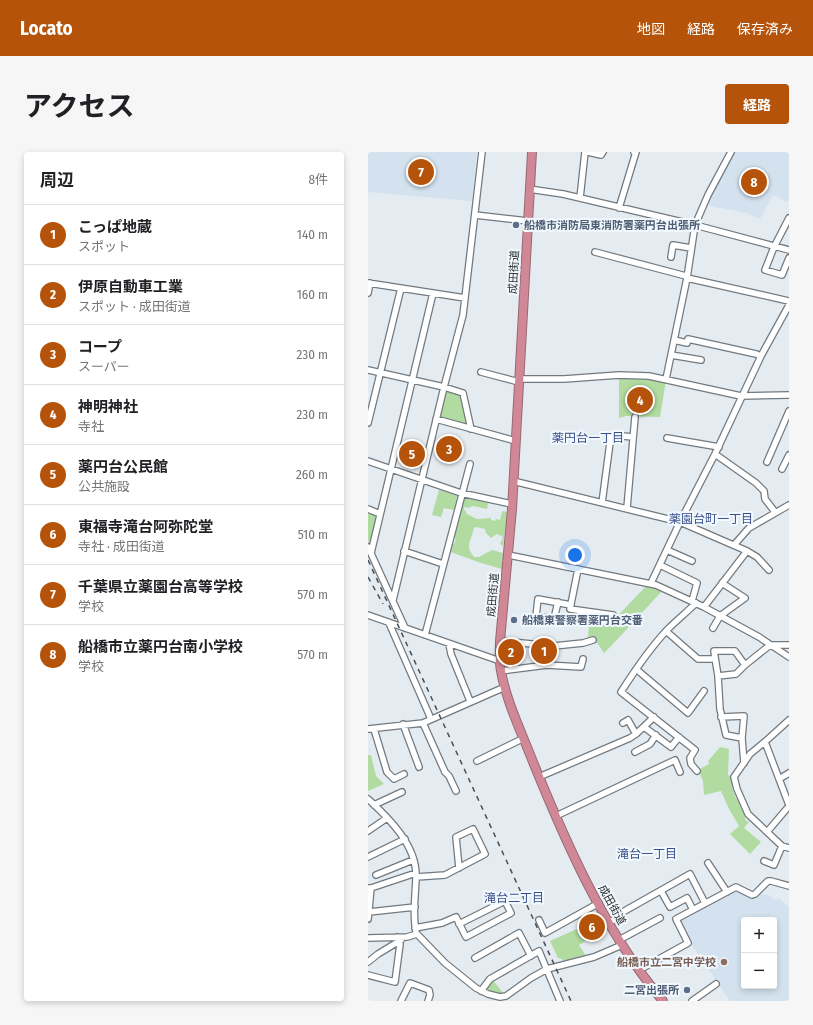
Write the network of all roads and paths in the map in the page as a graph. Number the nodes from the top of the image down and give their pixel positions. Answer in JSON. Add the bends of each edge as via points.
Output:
{"nodes":[{"id":1,"x":482,"y":152,"type":"edge"},
{"id":2,"x":532,"y":152,"type":"edge"},
{"id":3,"x":587,"y":152,"type":"edge"},
{"id":4,"x":602,"y":152,"type":"edge"},
{"id":5,"x":634,"y":152,"type":"edge"},
{"id":6,"x":731,"y":152,"type":"edge"},
{"id":7,"x":529,"y":189,"type":"junction"},
{"id":8,"x":580,"y":198,"type":"junction"},
{"id":9,"x":619,"y":208,"type":"junction"},
{"id":10,"x":475,"y":215,"type":"junction"},
{"id":11,"x":789,"y":218,"type":"edge"},
{"id":12,"x":528,"y":222,"type":"junction"},
{"id":13,"x":695,"y":226,"type":"junction"},
{"id":14,"x":774,"y":246,"type":"junction"},
{"id":15,"x":691,"y":248,"type":"junction"},
{"id":16,"x":789,"y":250,"type":"edge"},
{"id":17,"x":595,"y":252,"type":"dead end"},
{"id":18,"x":671,"y":257,"type":"dead end"},
{"id":19,"x":789,"y":258,"type":"edge"},
{"id":20,"x":687,"y":277,"type":"junction"},
{"id":21,"x":369,"y":283,"type":"edge"},
{"id":22,"x":401,"y":288,"type":"junction"},
{"id":23,"x":368,"y":293,"type":"edge"},
{"id":24,"x":433,"y":293,"type":"junction"},
{"id":25,"x":466,"y":298,"type":"junction"},
{"id":26,"x":789,"y":301,"type":"edge"},
{"id":27,"x":789,"y":305,"type":"edge"},
{"id":28,"x":674,"y":340,"type":"junction"},
{"id":29,"x":671,"y":355,"type":"junction"},
{"id":30,"x":760,"y":356,"type":"junction"},
{"id":31,"x":701,"y":360,"type":"dead end"},
{"id":32,"x":368,"y":370,"type":"edge"},
{"id":33,"x":481,"y":372,"type":"dead end"},
{"id":34,"x":380,"y":373,"type":"junction"},
{"id":35,"x":666,"y":379,"type":"junction"},
{"id":36,"x":412,"y":380,"type":"junction"},
{"id":37,"x":519,"y":381,"type":"junction"},
{"id":38,"x":444,"y":387,"type":"junction"},
{"id":39,"x":789,"y":395,"type":"edge"},
{"id":40,"x":741,"y":396,"type":"junction"},
{"id":41,"x":789,"y":411,"type":"edge"},
{"id":42,"x":635,"y":417,"type":"dead end"},
{"id":43,"x":436,"y":420,"type":"junction"},
{"id":44,"x":368,"y":423,"type":"edge"},
{"id":45,"x":471,"y":429,"type":"junction"},
{"id":46,"x":633,"y":437,"type":"junction"},
{"id":47,"x":667,"y":438,"type":"dead end"},
{"id":48,"x":516,"y":441,"type":"junction"},
{"id":49,"x":718,"y":447,"type":"junction"},
{"id":50,"x":715,"y":454,"type":"junction"},
{"id":51,"x":789,"y":455,"type":"edge"},
{"id":52,"x":368,"y":461,"type":"edge"},
{"id":53,"x":767,"y":462,"type":"dead end"},
{"id":54,"x":470,"y":464,"type":"dead end"},
{"id":55,"x":391,"y":469,"type":"junction"},
{"id":56,"x":782,"y":470,"type":"dead end"},
{"id":57,"x":422,"y":479,"type":"junction"},
{"id":58,"x":513,"y":481,"type":"junction"},
{"id":59,"x":461,"y":493,"type":"junction"},
{"id":60,"x":602,"y":503,"type":"junction"},
{"id":61,"x":512,"y":504,"type":"junction"},
{"id":62,"x":789,"y":505,"type":"edge"},
{"id":63,"x":627,"y":508,"type":"junction"},
{"id":64,"x":368,"y":509,"type":"edge"},
{"id":65,"x":775,"y":512,"type":"junction"},
{"id":66,"x":380,"y":514,"type":"junction"},
{"id":67,"x":680,"y":522,"type":"junction"},
{"id":68,"x":734,"y":545,"type":"junction"},
{"id":69,"x":368,"y":547,"type":"edge"},
{"id":70,"x":404,"y":550,"type":"junction"},
{"id":71,"x":667,"y":550,"type":"junction"},
{"id":72,"x":747,"y":551,"type":"junction"},
{"id":73,"x":371,"y":553,"type":"junction"},
{"id":74,"x":508,"y":555,"type":"junction"},
{"id":75,"x":692,"y":561,"type":"dead end"},
{"id":76,"x":443,"y":564,"type":"junction"},
{"id":77,"x":660,"y":565,"type":"junction"},
{"id":78,"x":578,"y":569,"type":"junction"},
{"id":79,"x":769,"y":570,"type":"dead end"},
{"id":80,"x":651,"y":583,"type":"junction"},
{"id":81,"x":722,"y":584,"type":"junction"},
{"id":82,"x":393,"y":600,"type":"junction"},
{"id":83,"x":558,"y":602,"type":"junction"},
{"id":84,"x":694,"y":602,"type":"junction"},
{"id":85,"x":571,"y":605,"type":"junction"},
{"id":86,"x":704,"y":607,"type":"junction"},
{"id":87,"x":368,"y":615,"type":"edge"},
{"id":88,"x":613,"y":615,"type":"dead end"},
{"id":89,"x":720,"y":616,"type":"junction"},
{"id":90,"x":389,"y":623,"type":"junction"},
{"id":91,"x":405,"y":628,"type":"junction"},
{"id":92,"x":714,"y":628,"type":"dead end"},
{"id":93,"x":666,"y":631,"type":"junction"},
{"id":94,"x":425,"y":635,"type":"junction"},
{"id":95,"x":593,"y":640,"type":"dead end"},
{"id":96,"x":500,"y":641,"type":"junction"},
{"id":97,"x":449,"y":644,"type":"junction"},
{"id":98,"x":770,"y":645,"type":"junction"},
{"id":99,"x":789,"y":645,"type":"edge"},
{"id":100,"x":789,"y":657,"type":"edge"},
{"id":101,"x":715,"y":658,"type":"junction"},
{"id":102,"x":583,"y":659,"type":"dead end"},
{"id":103,"x":500,"y":661,"type":"junction"},
{"id":104,"x":745,"y":665,"type":"junction"},
{"id":105,"x":636,"y":669,"type":"junction"},
{"id":106,"x":501,"y":671,"type":"junction"},
{"id":107,"x":718,"y":676,"type":"junction"},
{"id":108,"x":505,"y":687,"type":"junction"},
{"id":109,"x":704,"y":691,"type":"dead end"},
{"id":110,"x":470,"y":701,"type":"junction"},
{"id":111,"x":654,"y":717,"type":"junction"},
{"id":112,"x":721,"y":717,"type":"junction"},
{"id":113,"x":431,"y":719,"type":"junction"},
{"id":114,"x":789,"y":720,"type":"edge"},
{"id":115,"x":423,"y":723,"type":"junction"},
{"id":116,"x":623,"y":723,"type":"dead end"},
{"id":117,"x":404,"y":724,"type":"junction"},
{"id":118,"x":644,"y":727,"type":"junction"},
{"id":119,"x":370,"y":729,"type":"edge"},
{"id":120,"x":636,"y":734,"type":"junction"},
{"id":121,"x":656,"y":735,"type":"junction"},
{"id":122,"x":679,"y":737,"type":"junction"},
{"id":123,"x":524,"y":738,"type":"junction"},
{"id":124,"x":742,"y":738,"type":"junction"},
{"id":125,"x":765,"y":742,"type":"junction"},
{"id":126,"x":635,"y":752,"type":"dead end"},
{"id":127,"x":477,"y":761,"type":"dead end"},
{"id":128,"x":744,"y":763,"type":"junction"},
{"id":129,"x":419,"y":767,"type":"dead end"},
{"id":130,"x":697,"y":770,"type":"dead end"},
{"id":131,"x":680,"y":772,"type":"dead end"},
{"id":132,"x":789,"y":773,"type":"edge"},
{"id":133,"x":404,"y":774,"type":"dead end"},
{"id":134,"x":539,"y":777,"type":"junction"},
{"id":135,"x":779,"y":779,"type":"junction"},
{"id":136,"x":456,"y":791,"type":"dead end"},
{"id":137,"x":402,"y":792,"type":"dead end"},
{"id":138,"x":368,"y":799,"type":"edge"},
{"id":139,"x":374,"y":805,"type":"junction"},
{"id":140,"x":789,"y":805,"type":"edge"},
{"id":141,"x":556,"y":816,"type":"junction"},
{"id":142,"x":387,"y":818,"type":"junction"},
{"id":143,"x":368,"y":830,"type":"edge"},
{"id":144,"x":766,"y":832,"type":"junction"},
{"id":145,"x":405,"y":839,"type":"junction"},
{"id":146,"x":787,"y":847,"type":"edge"},
{"id":147,"x":368,"y":857,"type":"edge"},
{"id":148,"x":413,"y":860,"type":"junction"},
{"id":149,"x":764,"y":860,"type":"dead end"},
{"id":150,"x":708,"y":863,"type":"dead end"},
{"id":151,"x":459,"y":868,"type":"junction"},
{"id":152,"x":416,"y":875,"type":"junction"},
{"id":153,"x":376,"y":876,"type":"dead end"},
{"id":154,"x":789,"y":886,"type":"edge"},
{"id":155,"x":370,"y":888,"type":"edge"},
{"id":156,"x":661,"y":891,"type":"junction"},
{"id":157,"x":727,"y":892,"type":"junction"},
{"id":158,"x":599,"y":903,"type":"junction"},
{"id":159,"x":705,"y":903,"type":"junction"},
{"id":160,"x":415,"y":907,"type":"junction"},
{"id":161,"x":693,"y":910,"type":"junction"},
{"id":162,"x":369,"y":912,"type":"edge"},
{"id":163,"x":660,"y":918,"type":"dead end"},
{"id":164,"x":368,"y":919,"type":"edge"},
{"id":165,"x":539,"y":920,"type":"dead end"},
{"id":166,"x":609,"y":922,"type":"junction"},
{"id":167,"x":459,"y":924,"type":"junction"},
{"id":168,"x":416,"y":931,"type":"junction"},
{"id":169,"x":368,"y":938,"type":"edge"},
{"id":170,"x":398,"y":939,"type":"junction"},
{"id":171,"x":621,"y":942,"type":"junction"},
{"id":172,"x":531,"y":956,"type":"junction"},
{"id":173,"x":475,"y":958,"type":"dead end"},
{"id":174,"x":368,"y":962,"type":"edge"},
{"id":175,"x":547,"y":969,"type":"junction"},
{"id":176,"x":639,"y":970,"type":"junction"},
{"id":177,"x":368,"y":975,"type":"edge"},
{"id":178,"x":716,"y":984,"type":"dead end"},
{"id":179,"x":481,"y":991,"type":"junction"},
{"id":180,"x":501,"y":998,"type":"edge"},
{"id":181,"x":401,"y":1001,"type":"edge"},
{"id":182,"x":428,"y":1001,"type":"edge"},
{"id":183,"x":511,"y":1001,"type":"edge"},
{"id":184,"x":560,"y":1001,"type":"edge"},
{"id":185,"x":663,"y":1001,"type":"edge"},
{"id":186,"x":692,"y":1001,"type":"edge"}],
"edges":[{"from":1,"to":10,"type":"street"},
{"from":2,"to":7,"type":"highway","name":"成田街道"},
{"from":3,"to":4,"type":"street","via":[[601,155]]},
{"from":3,"to":8,"type":"street"},
{"from":5,"to":9,"type":"street"},
{"from":6,"to":13,"type":"street"},
{"from":7,"to":8,"type":"street"},
{"from":7,"to":12,"type":"highway","name":"成田街道"},
{"from":8,"to":9,"type":"street"},
{"from":9,"to":13,"type":"street"},
{"from":10,"to":12,"type":"street"},
{"from":10,"to":25,"type":"street"},
{"from":11,"to":14,"type":"street"},
{"from":12,"to":37,"type":"highway","name":"成田街道"},
{"from":13,"to":14,"type":"street"},
{"from":13,"to":15,"type":"street"},
{"from":14,"to":16,"type":"street"},
{"from":14,"to":19,"type":"street","via":[[764,270],[782,275]]},
{"from":15,"to":18,"type":"street","via":[[673,245]]},
{"from":15,"to":20,"type":"street"},
{"from":17,"to":20,"type":"street"},
{"from":20,"to":26,"type":"street"},
{"from":20,"to":28,"type":"street"},
{"from":21,"to":22,"type":"street"},
{"from":21,"to":23,"type":"street"},
{"from":22,"to":24,"type":"street"},
{"from":22,"to":34,"type":"street"},
{"from":24,"to":25,"type":"street"},
{"from":24,"to":36,"type":"street"},
{"from":25,"to":38,"type":"street"},
{"from":27,"to":30,"type":"street"},
{"from":28,"to":29,"type":"street"},
{"from":28,"to":30,"type":"street","via":[[687,343],[688,339]]},
{"from":29,"to":31,"type":"street"},
{"from":29,"to":35,"type":"street"},
{"from":30,"to":40,"type":"street"},
{"from":32,"to":34,"type":"street"},
{"from":33,"to":37,"type":"street"},
{"from":34,"to":36,"type":"street"},
{"from":34,"to":44,"type":"street"},
{"from":35,"to":37,"type":"street","via":[[619,375]]},
{"from":35,"to":40,"type":"street"},
{"from":36,"to":38,"type":"street"},
{"from":36,"to":55,"type":"street"},
{"from":37,"to":48,"type":"highway","name":"成田街道"},
{"from":38,"to":43,"type":"street"},
{"from":38,"to":45,"type":"street","via":[[463,393]]},
{"from":39,"to":40,"type":"street"},
{"from":40,"to":49,"type":"street"},
{"from":41,"to":53,"type":"street"},
{"from":42,"to":46,"type":"street"},
{"from":43,"to":45,"type":"street"},
{"from":43,"to":57,"type":"street"},
{"from":45,"to":48,"type":"street"},
{"from":46,"to":60,"type":"street","via":[[611,434]]},
{"from":46,"to":63,"type":"street"},
{"from":47,"to":49,"type":"street"},
{"from":48,"to":58,"type":"highway","name":"成田街道"},
{"from":49,"to":50,"type":"street"},
{"from":50,"to":65,"type":"street","via":[[756,483],[764,491],[765,499]]},
{"from":50,"to":67,"type":"street"},
{"from":51,"to":56,"type":"street"},
{"from":52,"to":55,"type":"street"},
{"from":54,"to":59,"type":"street"},
{"from":55,"to":57,"type":"street"},
{"from":55,"to":66,"type":"street"},
{"from":57,"to":59,"type":"street"},
{"from":57,"to":70,"type":"street"},
{"from":58,"to":60,"type":"street"},
{"from":58,"to":61,"type":"highway","name":"成田街道"},
{"from":59,"to":61,"type":"street"},
{"from":59,"to":76,"type":"street"},
{"from":60,"to":63,"type":"street"},
{"from":61,"to":74,"type":"highway","name":"成田街道"},
{"from":62,"to":65,"type":"street"},
{"from":63,"to":67,"type":"street"},
{"from":64,"to":66,"type":"street"},
{"from":65,"to":68,"type":"street","via":[[749,528]]},
{"from":66,"to":73,"type":"street"},
{"from":67,"to":68,"type":"street"},
{"from":67,"to":71,"type":"street"},
{"from":68,"to":72,"type":"street"},
{"from":69,"to":73,"type":"street"},
{"from":70,"to":76,"type":"street"},
{"from":70,"to":82,"type":"street"},
{"from":71,"to":75,"type":"street"},
{"from":71,"to":77,"type":"street"},
{"from":72,"to":79,"type":"street"},
{"from":72,"to":81,"type":"street"},
{"from":73,"to":82,"type":"street"},
{"from":74,"to":78,"type":"street"},
{"from":74,"to":96,"type":"highway","name":"成田街道"},
{"from":76,"to":94,"type":"street"},
{"from":77,"to":80,"type":"street"},
{"from":77,"to":84,"type":"street","via":[[697,583]]},
{"from":78,"to":80,"type":"street"},
{"from":78,"to":85,"type":"street"},
{"from":80,"to":84,"type":"street"},
{"from":81,"to":86,"type":"street"},
{"from":81,"to":89,"type":"street","via":[[745,598]]},
{"from":82,"to":91,"type":"street"},
{"from":83,"to":83,"type":"street","via":[[554,619],[536,616],[538,599]]},
{"from":83,"to":85,"type":"street"},
{"from":84,"to":86,"type":"street"},
{"from":84,"to":93,"type":"street"},
{"from":85,"to":88,"type":"street","via":[[570,609]]},
{"from":86,"to":89,"type":"street"},
{"from":87,"to":90,"type":"street"},
{"from":89,"to":92,"type":"street"},
{"from":89,"to":98,"type":"street"},
{"from":90,"to":91,"type":"street"},
{"from":90,"to":113,"type":"street"},
{"from":91,"to":94,"type":"street"},
{"from":93,"to":101,"type":"street","via":[[698,659]]},
{"from":93,"to":105,"type":"street"},
{"from":94,"to":97,"type":"street"},
{"from":95,"to":96,"type":"street","via":[[554,646]]},
{"from":96,"to":103,"type":"highway","name":"成田街道"},
{"from":97,"to":103,"type":"street"},
{"from":97,"to":110,"type":"street"},
{"from":98,"to":99,"type":"street"},
{"from":98,"to":100,"type":"street"},
{"from":98,"to":104,"type":"street"},
{"from":101,"to":104,"type":"street","via":[[714,651],[735,650]]},
{"from":101,"to":107,"type":"street"},
{"from":102,"to":106,"type":"street","via":[[581,667],[547,665]]},
{"from":103,"to":106,"type":"highway","name":"成田街道"},
{"from":104,"to":107,"type":"street","via":[[736,674]]},
{"from":105,"to":109,"type":"street","via":[[688,713]]},
{"from":105,"to":111,"type":"street","via":[[621,692]]},
{"from":106,"to":108,"type":"highway","name":"成田街道"},
{"from":107,"to":112,"type":"street"},
{"from":108,"to":110,"type":"street"},
{"from":108,"to":123,"type":"highway","name":"成田街道"},
{"from":110,"to":113,"type":"street"},
{"from":111,"to":118,"type":"street"},
{"from":111,"to":122,"type":"street"},
{"from":112,"to":124,"type":"street","via":[[726,735]]},
{"from":112,"to":124,"type":"street","via":[[744,716]]},
{"from":113,"to":115,"type":"street"},
{"from":114,"to":125,"type":"street"},
{"from":115,"to":117,"type":"street"},
{"from":115,"to":136,"type":"street"},
{"from":116,"to":120,"type":"street","via":[[628,720]]},
{"from":117,"to":119,"type":"street"},
{"from":117,"to":129,"type":"street"},
{"from":118,"to":120,"type":"street"},
{"from":118,"to":121,"type":"street"},
{"from":119,"to":133,"type":"street","via":[[387,772],[394,779]]},
{"from":120,"to":134,"type":"street"},
{"from":121,"to":122,"type":"street","via":[[671,747]]},
{"from":121,"to":126,"type":"street","via":[[650,744]]},
{"from":122,"to":130,"type":"street","via":[[695,750],[690,758]]},
{"from":123,"to":127,"type":"street"},
{"from":123,"to":134,"type":"highway","name":"成田街道"},
{"from":124,"to":128,"type":"street"},
{"from":125,"to":128,"type":"street","via":[[750,754]]},
{"from":125,"to":135,"type":"street"},
{"from":128,"to":144,"type":"street","via":[[734,777],[736,789],[748,814]]},
{"from":131,"to":141,"type":"street","via":[[675,760]]},
{"from":132,"to":135,"type":"street"},
{"from":134,"to":141,"type":"highway","name":"成田街道"},
{"from":135,"to":140,"type":"street"},
{"from":137,"to":139,"type":"street"},
{"from":138,"to":139,"type":"street"},
{"from":139,"to":142,"type":"street"},
{"from":140,"to":144,"type":"street"},
{"from":141,"to":158,"type":"highway","name":"成田街道"},
{"from":142,"to":143,"type":"street"},
{"from":142,"to":145,"type":"street"},
{"from":144,"to":146,"type":"street"},
{"from":145,"to":147,"type":"street"},
{"from":145,"to":148,"type":"street"},
{"from":146,"to":149,"type":"street","via":[[774,865]]},
{"from":148,"to":152,"type":"street"},
{"from":148,"to":153,"type":"street"},
{"from":150,"to":157,"type":"street"},
{"from":151,"to":151,"type":"street","via":[[456,837],[473,829],[485,854]]},
{"from":151,"to":152,"type":"street","via":[[445,875]]},
{"from":152,"to":155,"type":"street"},
{"from":152,"to":160,"type":"street"},
{"from":154,"to":157,"type":"street","via":[[772,880],[752,895],[736,887]]},
{"from":155,"to":162,"type":"street"},
{"from":156,"to":159,"type":"street","via":[[690,874]]},
{"from":156,"to":161,"type":"street","via":[[670,907],[687,898]]},
{"from":156,"to":166,"type":"street"},
{"from":157,"to":159,"type":"street"},
{"from":158,"to":165,"type":"street","via":[[545,933]]},
{"from":158,"to":166,"type":"highway","name":"成田街道"},
{"from":159,"to":161,"type":"street"},
{"from":160,"to":162,"type":"street"},
{"from":160,"to":168,"type":"street"},
{"from":161,"to":176,"type":"street","via":[[676,919],[688,943]]},
{"from":162,"to":164,"type":"street"},
{"from":163,"to":171,"type":"street"},
{"from":166,"to":171,"type":"highway","name":"成田街道"},
{"from":167,"to":167,"type":"street","via":[[505,901],[511,913],[466,937]]},
{"from":167,"to":168,"type":"street","via":[[456,917]]},
{"from":168,"to":170,"type":"street"},
{"from":168,"to":179,"type":"street","via":[[445,963]]},
{"from":169,"to":170,"type":"street"},
{"from":170,"to":174,"type":"street"},
{"from":170,"to":177,"type":"street","via":[[400,944],[395,982]]},
{"from":171,"to":175,"type":"street","via":[[594,957]]},
{"from":171,"to":176,"type":"highway","name":"成田街道"},
{"from":172,"to":173,"type":"street","via":[[519,933]]},
{"from":172,"to":175,"type":"street","via":[[539,951]]},
{"from":172,"to":179,"type":"street","via":[[490,979]]},
{"from":175,"to":180,"type":"street"},
{"from":175,"to":184,"type":"street"},
{"from":176,"to":185,"type":"highway","name":"成田街道"},
{"from":178,"to":186,"type":"street"},
{"from":179,"to":180,"type":"street"},
{"from":180,"to":183,"type":"street"},
{"from":181,"to":182,"type":"street","via":[[410,983],[429,990]]}]}
